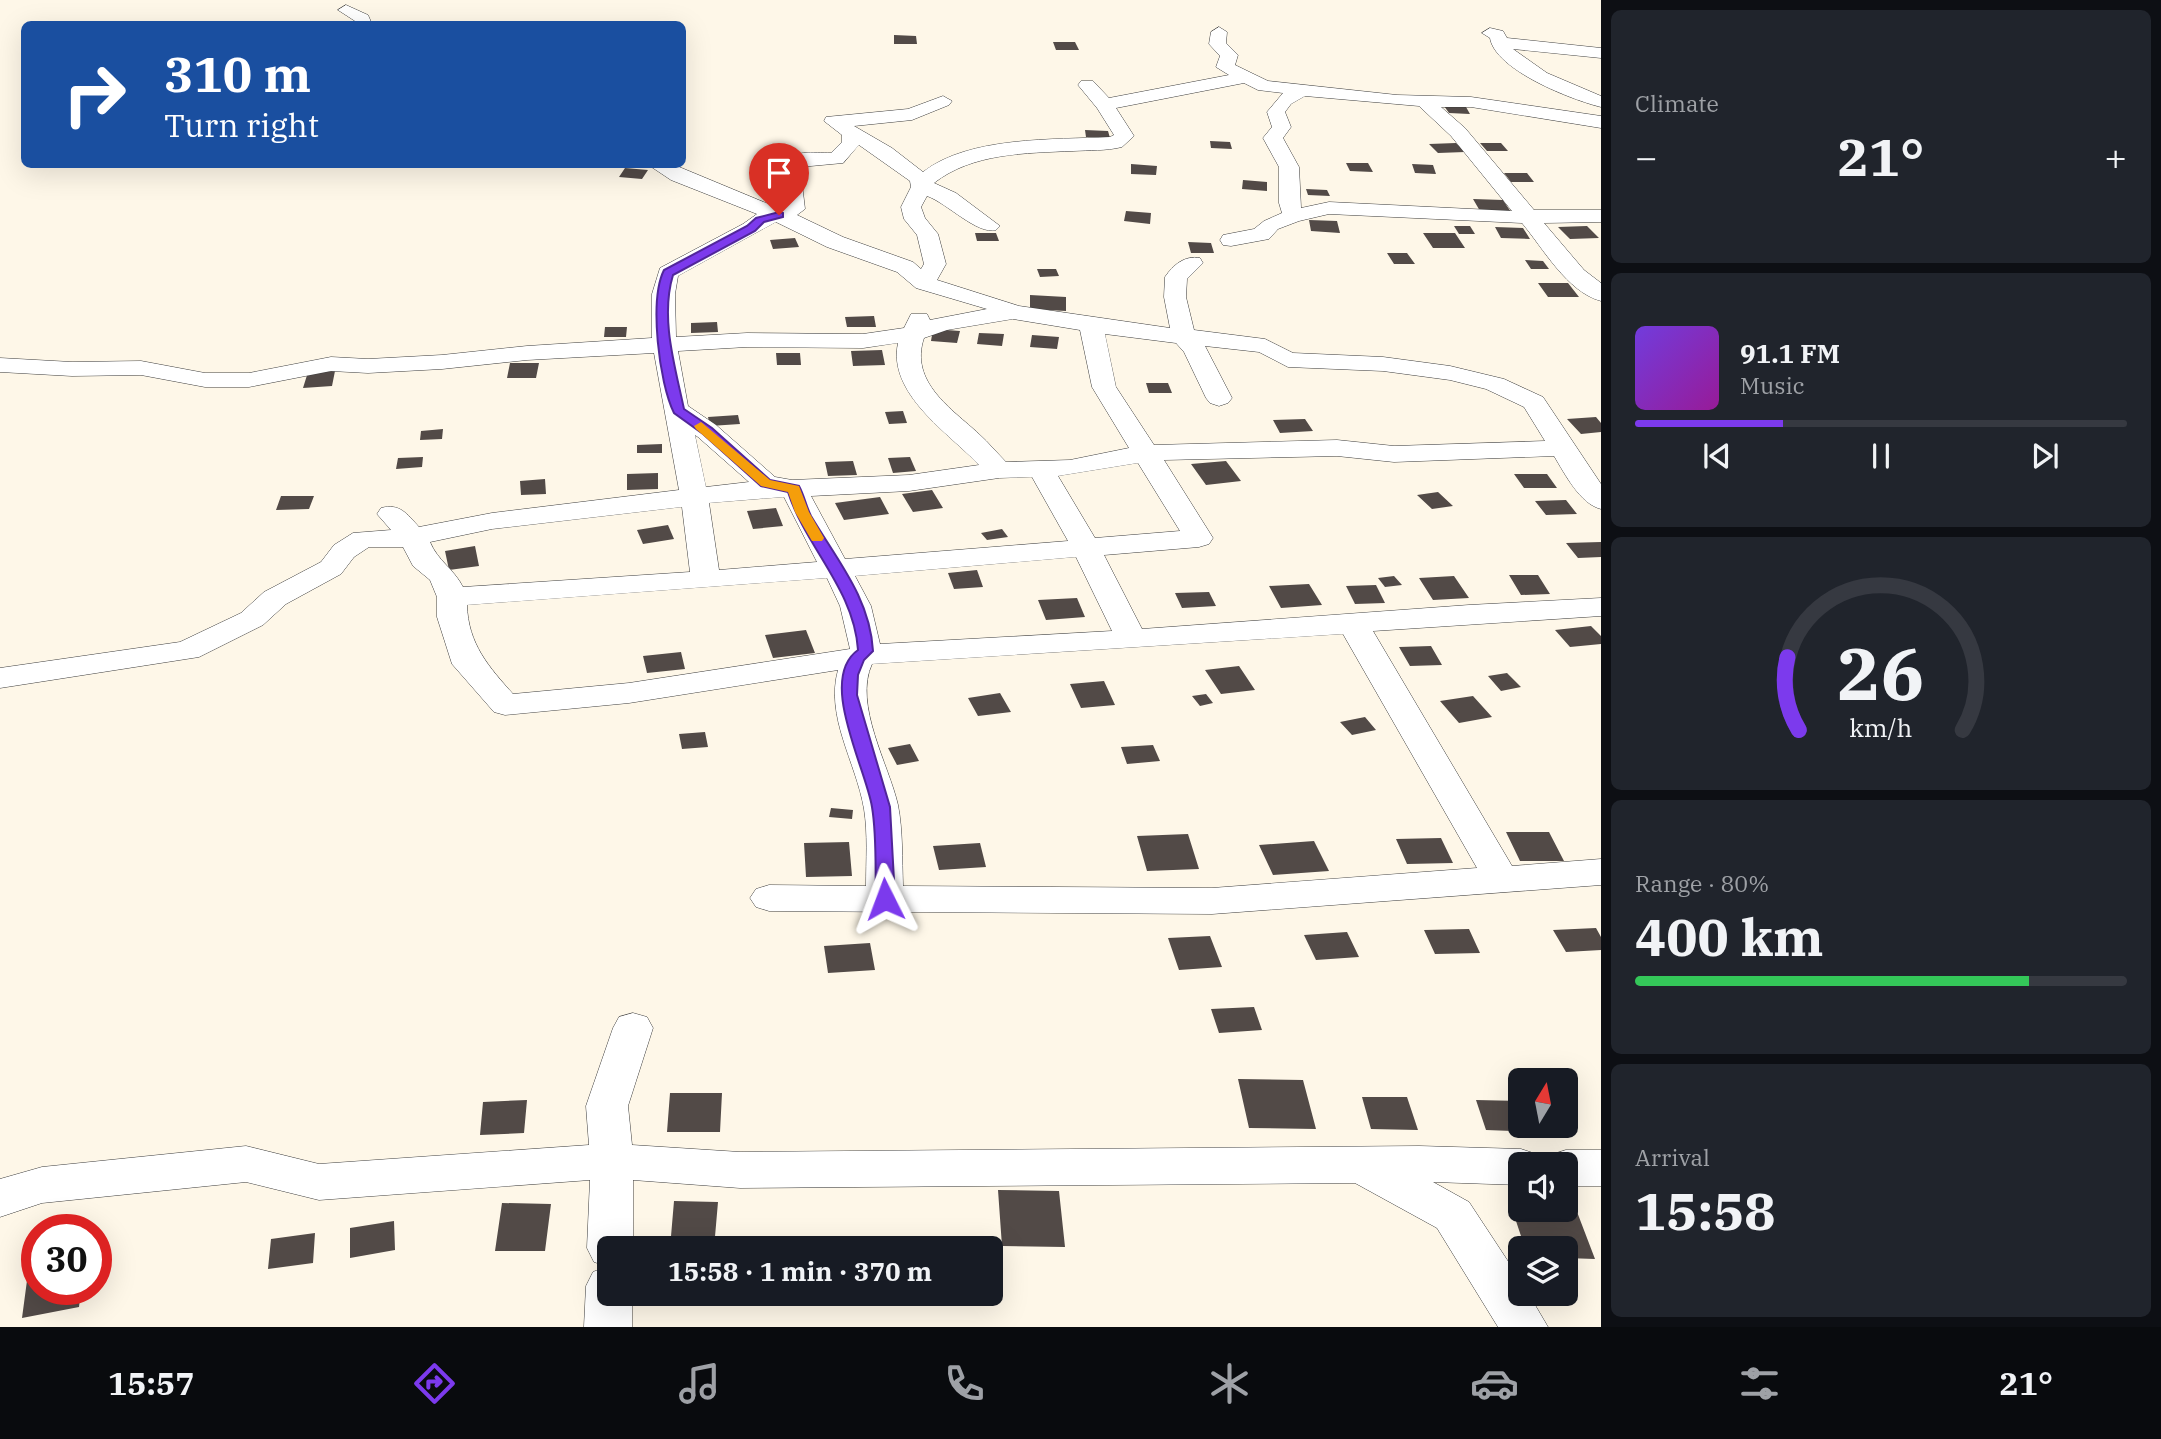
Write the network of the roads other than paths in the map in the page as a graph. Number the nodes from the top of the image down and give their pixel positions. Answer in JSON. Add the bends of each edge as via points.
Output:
{"nodes":[{"id":1,"x":346,"y":10,"type":"dead end"},
{"id":2,"x":363,"y":21,"type":"edge"},
{"id":3,"x":1219,"y":32,"type":"dead end"},
{"id":4,"x":1601,"y":54,"type":"edge"},
{"id":5,"x":1248,"y":77,"type":"junction"},
{"id":6,"x":1087,"y":85,"type":"dead end"},
{"id":7,"x":1288,"y":93,"type":"junction"},
{"id":8,"x":943,"y":101,"type":"dead end"},
{"id":9,"x":1424,"y":101,"type":"junction"},
{"id":10,"x":1601,"y":102,"type":"edge"},
{"id":11,"x":1105,"y":105,"type":"junction"},
{"id":12,"x":1601,"y":122,"type":"edge"},
{"id":13,"x":852,"y":132,"type":"junction"},
{"id":14,"x":664,"y":168,"type":"edge"},
{"id":15,"x":920,"y":183,"type":"junction"},
{"id":16,"x":779,"y":215,"type":"junction"},
{"id":17,"x":1293,"y":216,"type":"junction"},
{"id":18,"x":1601,"y":216,"type":"edge"},
{"id":19,"x":1529,"y":218,"type":"junction"},
{"id":20,"x":989,"y":226,"type":"dead end"},
{"id":21,"x":1231,"y":240,"type":"dead end"},
{"id":22,"x":1192,"y":263,"type":"dead end"},
{"id":23,"x":930,"y":285,"type":"junction"},
{"id":24,"x":1601,"y":294,"type":"edge"},
{"id":25,"x":1013,"y":312,"type":"junction"},
{"id":26,"x":1091,"y":325,"type":"junction"},
{"id":27,"x":913,"y":334,"type":"junction"},
{"id":28,"x":1183,"y":336,"type":"junction"},
{"id":29,"x":664,"y":345,"type":"junction"},
{"id":30,"x":0,"y":365,"type":"edge"},
{"id":31,"x":1219,"y":398,"type":"dead end"},
{"id":32,"x":678,"y":410,"type":"junction"},
{"id":33,"x":1562,"y":447,"type":"junction"},
{"id":34,"x":1146,"y":453,"type":"junction"},
{"id":35,"x":1040,"y":468,"type":"junction"},
{"id":36,"x":999,"y":470,"type":"junction"},
{"id":37,"x":794,"y":489,"type":"junction"},
{"id":38,"x":695,"y":498,"type":"junction"},
{"id":39,"x":1601,"y":501,"type":"edge"},
{"id":40,"x":391,"y":514,"type":"dead end"},
{"id":41,"x":414,"y":538,"type":"junction"},
{"id":42,"x":1086,"y":547,"type":"junction"},
{"id":43,"x":836,"y":569,"type":"junction"},
{"id":44,"x":706,"y":580,"type":"junction"},
{"id":45,"x":452,"y":597,"type":"junction"},
{"id":46,"x":1601,"y":607,"type":"edge"},
{"id":47,"x":1353,"y":624,"type":"junction"},
{"id":48,"x":1131,"y":639,"type":"junction"},
{"id":49,"x":857,"y":657,"type":"junction"},
{"id":50,"x":0,"y":678,"type":"edge"},
{"id":51,"x":1601,"y":872,"type":"edge"},
{"id":52,"x":1501,"y":879,"type":"junction"},
{"id":53,"x":769,"y":898,"type":"dead end"},
{"id":54,"x":885,"y":899,"type":"junction"},
{"id":55,"x":633,"y":1028,"type":"dead end"},
{"id":56,"x":612,"y":1161,"type":"junction"},
{"id":57,"x":1363,"y":1165,"type":"junction"},
{"id":58,"x":1508,"y":1167,"type":"edge"},
{"id":59,"x":1578,"y":1168,"type":"edge"},
{"id":60,"x":1601,"y":1168,"type":"edge"},
{"id":61,"x":0,"y":1198,"type":"edge"},
{"id":62,"x":610,"y":1236,"type":"edge"},
{"id":63,"x":609,"y":1306,"type":"edge"},
{"id":64,"x":608,"y":1327,"type":"edge"},
{"id":65,"x":1524,"y":1327,"type":"edge"}],
"edges":[{"from":1,"to":2,"type":"street"},
{"from":3,"to":5,"type":"street","via":[[1217,44],[1229,55],[1225,67]]},
{"from":4,"to":10,"type":"street","via":[[1494,38],[1531,72]]},
{"from":5,"to":7,"type":"street"},
{"from":5,"to":11,"type":"street"},
{"from":6,"to":11,"type":"street"},
{"from":7,"to":9,"type":"street"},
{"from":7,"to":17,"type":"street","via":[[1276,112],[1282,127],[1273,138],[1289,167]]},
{"from":8,"to":13,"type":"street","via":[[912,114],[833,121]]},
{"from":9,"to":12,"type":"street","via":[[1471,102]]},
{"from":9,"to":19,"type":"street","via":[[1458,132]]},
{"from":11,"to":15,"type":"street","via":[[1124,136],[1115,143],[1034,146],[976,156],[944,164]]},
{"from":13,"to":15,"type":"street","via":[[914,173]]},
{"from":13,"to":16,"type":"street","via":[[851,143],[836,159],[800,159],[790,165],[795,209]]},
{"from":14,"to":16,"type":"street"},
{"from":15,"to":20,"type":"street"},
{"from":15,"to":23,"type":"street","via":[[911,207],[927,234],[935,264]]},
{"from":16,"to":23,"type":"street","via":[[835,243],[905,267]]},
{"from":16,"to":29,"type":"street","via":[[760,220],[668,273],[662,292]]},
{"from":17,"to":19,"type":"street","via":[[1329,208]]},
{"from":17,"to":21,"type":"street","via":[[1261,234]]},
{"from":18,"to":19,"type":"street"},
{"from":19,"to":24,"type":"street","via":[[1576,275]]},
{"from":22,"to":28,"type":"street","via":[[1176,277]]},
{"from":23,"to":25,"type":"street"},
{"from":23,"to":27,"type":"street","via":[[932,298],[919,314]]},
{"from":25,"to":26,"type":"street"},
{"from":25,"to":27,"type":"street"},
{"from":26,"to":28,"type":"street"},
{"from":26,"to":34,"type":"street","via":[[1104,387]]},
{"from":27,"to":29,"type":"street","via":[[863,341]]},
{"from":27,"to":36,"type":"street","via":[[911,370],[928,404]]},
{"from":28,"to":31,"type":"street","via":[[1195,349]]},
{"from":28,"to":33,"type":"street","via":[[1265,346],[1288,360],[1383,364],[1495,384],[1534,402]]},
{"from":29,"to":30,"type":"street","via":[[443,362],[331,364],[249,380],[205,380],[142,368]]},
{"from":29,"to":32,"type":"street"},
{"from":32,"to":37,"type":"street","via":[[766,483]]},
{"from":32,"to":38,"type":"street"},
{"from":33,"to":34,"type":"street","via":[[1394,454],[1338,448]]},
{"from":33,"to":39,"type":"street"},
{"from":34,"to":35,"type":"street","via":[[1070,468]]},
{"from":34,"to":42,"type":"street","via":[[1199,538]]},
{"from":35,"to":36,"type":"street"},
{"from":35,"to":42,"type":"street"},
{"from":36,"to":37,"type":"street","via":[[909,483]]},
{"from":37,"to":38,"type":"street"},
{"from":37,"to":43,"type":"street","via":[[802,512]]},
{"from":38,"to":41,"type":"street","via":[[492,521]]},
{"from":38,"to":44,"type":"street"},
{"from":40,"to":41,"type":"street"},
{"from":41,"to":45,"type":"street","via":[[423,560],[443,576]]},
{"from":41,"to":50,"type":"street","via":[[363,539],[344,551],[331,568],[275,598],[251,619],[188,650]]},
{"from":42,"to":43,"type":"street"},
{"from":42,"to":48,"type":"street"},
{"from":43,"to":44,"type":"street"},
{"from":43,"to":49,"type":"street","via":[[864,626],[866,651]]},
{"from":44,"to":45,"type":"street"},
{"from":45,"to":49,"type":"street","via":[[453,617],[468,664],[505,705],[629,692]]},
{"from":46,"to":47,"type":"street"},
{"from":47,"to":48,"type":"street"},
{"from":47,"to":52,"type":"street"},
{"from":48,"to":49,"type":"street"},
{"from":49,"to":54,"type":"street","via":[[849,695],[881,807]]},
{"from":51,"to":52,"type":"street"},
{"from":52,"to":54,"type":"street","via":[[1212,901]]},
{"from":53,"to":54,"type":"street"},
{"from":55,"to":56,"type":"street","via":[[607,1107]]},
{"from":56,"to":57,"type":"street","via":[[740,1170]]},
{"from":56,"to":61,"type":"street","via":[[319,1182],[246,1164],[42,1185]]},
{"from":56,"to":62,"type":"street"},
{"from":57,"to":58,"type":"street"},
{"from":57,"to":65,"type":"street","via":[[1453,1214]]},
{"from":59,"to":60,"type":"street"},
{"from":63,"to":64,"type":"street"}]}
